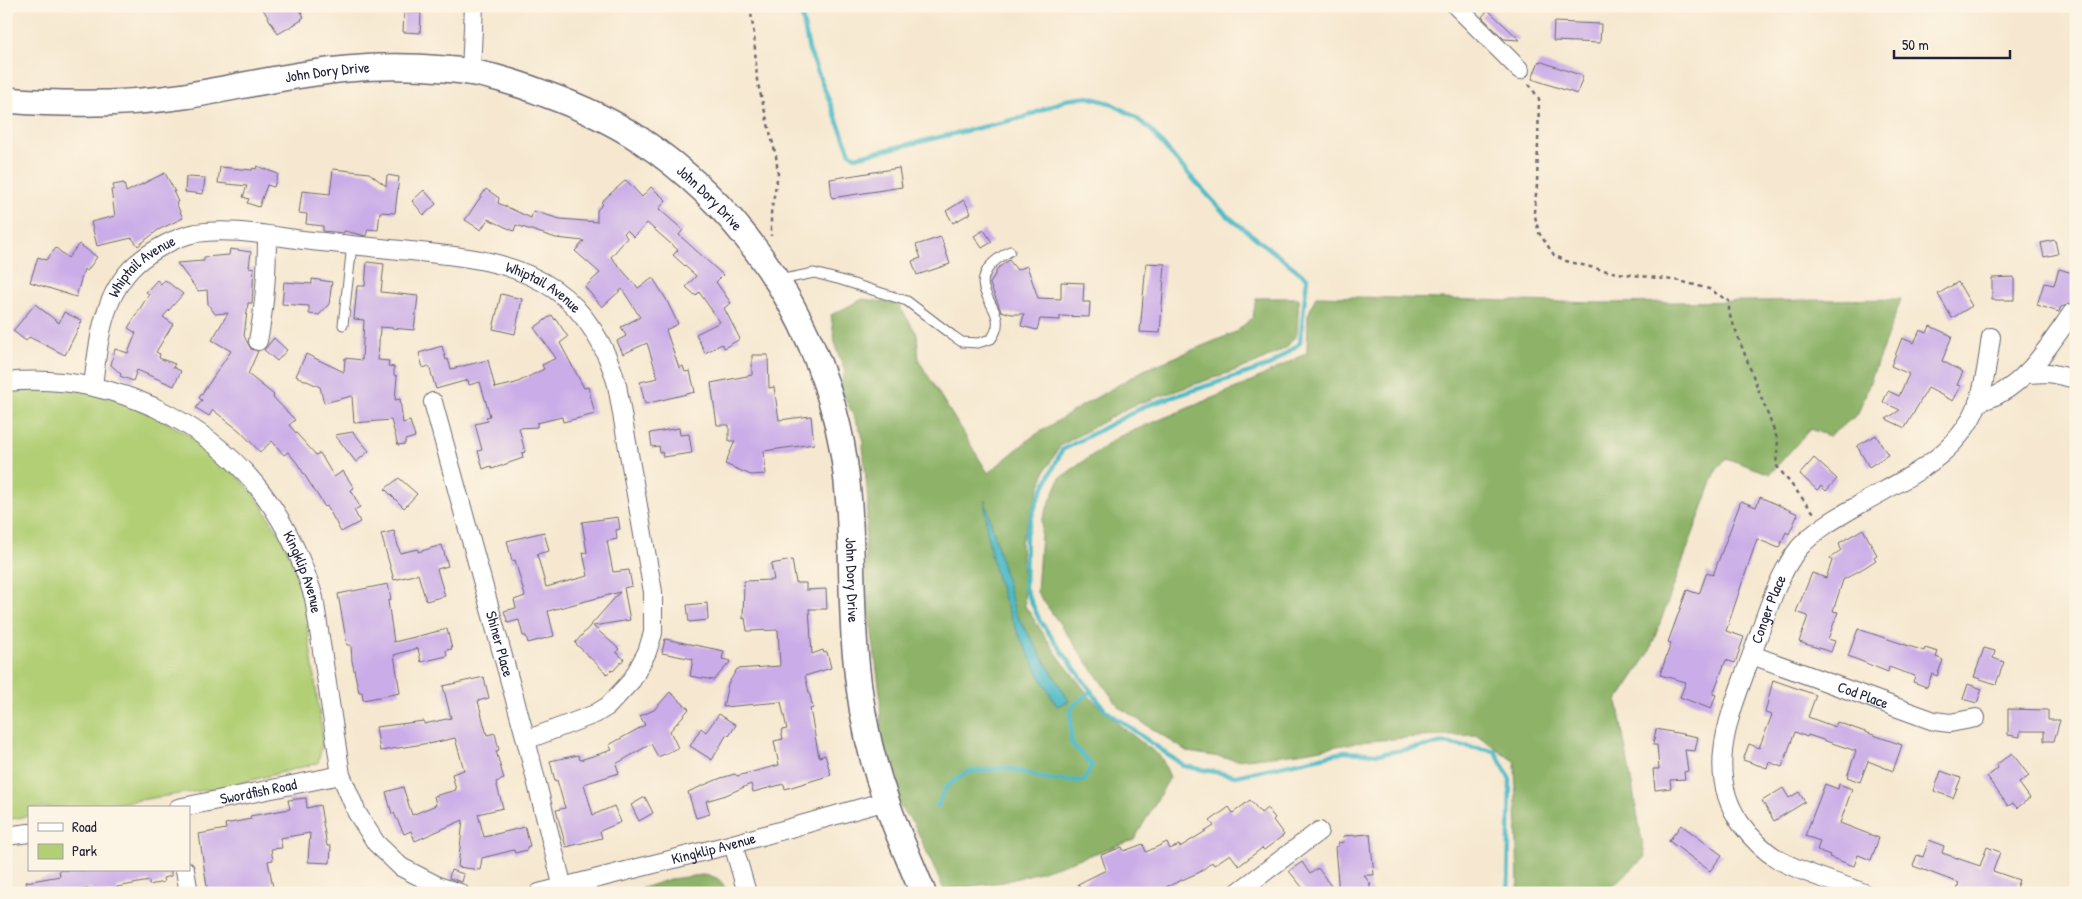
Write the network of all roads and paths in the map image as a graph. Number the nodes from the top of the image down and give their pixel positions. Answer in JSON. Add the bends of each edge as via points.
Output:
{"nodes":[{"id":1,"x":474,"y":6,"type":"edge"},
{"id":2,"x":750,"y":6,"type":"edge"},
{"id":3,"x":1456,"y":6,"type":"edge"},
{"id":4,"x":1520,"y":70,"type":"joint"},
{"id":5,"x":471,"y":71,"type":"junction"},
{"id":6,"x":6,"y":100,"type":"edge"},
{"id":7,"x":267,"y":236,"type":"junction"},
{"id":8,"x":771,"y":239,"type":"dead end"},
{"id":9,"x":352,"y":245,"type":"junction"},
{"id":10,"x":1010,"y":251,"type":"dead end"},
{"id":11,"x":777,"y":281,"type":"junction"},
{"id":12,"x":2072,"y":313,"type":"dead end"},
{"id":13,"x":343,"y":325,"type":"dead end"},
{"id":14,"x":1990,"y":337,"type":"dead end"},
{"id":15,"x":258,"y":341,"type":"dead end"},
{"id":16,"x":2025,"y":374,"type":"junction"},
{"id":17,"x":2076,"y":379,"type":"edge"},
{"id":18,"x":6,"y":382,"type":"edge"},
{"id":19,"x":93,"y":386,"type":"junction"},
{"id":20,"x":432,"y":402,"type":"dead end"},
{"id":21,"x":1978,"y":402,"type":"junction"},
{"id":22,"x":1824,"y":526,"type":"junction"},
{"id":23,"x":1752,"y":655,"type":"junction"},
{"id":24,"x":1976,"y":718,"type":"dead end"},
{"id":25,"x":526,"y":740,"type":"junction"},
{"id":26,"x":341,"y":775,"type":"junction"},
{"id":27,"x":886,"y":801,"type":"junction"},
{"id":28,"x":188,"y":806,"type":"edge"},
{"id":29,"x":1319,"y":832,"type":"dead end"},
{"id":30,"x":28,"y":833,"type":"edge"},
{"id":31,"x":6,"y":836,"type":"edge"},
{"id":32,"x":733,"y":844,"type":"junction"},
{"id":33,"x":185,"y":872,"type":"edge"},
{"id":34,"x":563,"y":888,"type":"junction"},
{"id":35,"x":189,"y":893,"type":"edge"},
{"id":36,"x":460,"y":893,"type":"edge"},
{"id":37,"x":540,"y":893,"type":"edge"},
{"id":38,"x":747,"y":893,"type":"edge"},
{"id":39,"x":923,"y":893,"type":"edge"},
{"id":40,"x":1237,"y":893,"type":"edge"},
{"id":41,"x":1864,"y":893,"type":"edge"}],
"edges":[{"from":1,"to":5,"type":"street"},
{"from":2,"to":8,"type":"path","via":[[757,80],[778,174],[771,213]]},
{"from":3,"to":4,"type":"street"},
{"from":4,"to":22,"type":"path","via":[[1539,99],[1534,212],[1545,245],[1566,261],[1611,272],[1680,281],[1709,289],[1729,301],[1729,313],[1778,441],[1776,465]]},
{"from":5,"to":6,"type":"street","name":"John Dory Drive","via":[[417,67],[348,69],[137,101],[66,104]]},
{"from":5,"to":11,"type":"street","name":"John Dory Drive","via":[[573,104],[637,137],[701,187],[732,219]]},
{"from":7,"to":9,"type":"street","name":"Whiptail Avenue"},
{"from":7,"to":15,"type":"street","via":[[265,308]]},
{"from":7,"to":19,"type":"street","name":"Whiptail Avenue","via":[[213,232],[194,234],[160,248],[135,265],[115,292],[105,315],[99,335]]},
{"from":9,"to":13,"type":"lane"},
{"from":9,"to":25,"type":"street","name":"Whiptail Avenue","via":[[460,256],[507,267],[532,277],[573,304],[590,326],[614,372],[653,592],[653,633],[632,680],[608,706]]},
{"from":10,"to":11,"type":"lane","via":[[991,265],[984,277],[984,291],[998,317],[998,326],[991,340],[978,343],[962,342],[907,301],[841,280],[814,273]]},
{"from":11,"to":27,"type":"street","name":"John Dory Drive","via":[[817,358],[838,428],[848,492],[858,678],[870,744]]},
{"from":12,"to":16,"type":"street"},
{"from":14,"to":21,"type":"street","name":"Conger Place"},
{"from":16,"to":17,"type":"street","via":[[2049,373]]},
{"from":16,"to":21,"type":"street","via":[[2000,394]]},
{"from":18,"to":19,"type":"street","name":"Kingklip Avenue","via":[[64,382]]},
{"from":19,"to":26,"type":"street","name":"Kingklip Avenue","via":[[139,400],[203,435],[235,462],[274,509],[307,574],[314,598]]},
{"from":20,"to":25,"type":"street","name":"Shiner Place"},
{"from":21,"to":22,"type":"street","name":"Conger Place","via":[[1962,434],[1935,461]]},
{"from":22,"to":23,"type":"street","name":"Conger Place","via":[[1799,548],[1789,563]]},
{"from":23,"to":24,"type":"street","name":"Cod Place","via":[[1934,721],[1950,723]]},
{"from":23,"to":41,"type":"street","name":"Conger Place","via":[[1730,714],[1722,755],[1725,789],[1735,815],[1749,835],[1771,855]]},
{"from":25,"to":34,"type":"street","name":"Shiner Place"},
{"from":26,"to":28,"type":"street","name":"Swordfish Road"},
{"from":26,"to":36,"type":"street","name":"Kingklip Avenue","via":[[357,813],[376,843],[389,856],[417,877]]},
{"from":27,"to":32,"type":"street","name":"Kingklip Avenue"},
{"from":27,"to":39,"type":"street","name":"John Dory Drive"},
{"from":29,"to":40,"type":"street"},
{"from":30,"to":31,"type":"street"},
{"from":32,"to":34,"type":"street","name":"Kingklip Avenue"},
{"from":32,"to":38,"type":"street"},
{"from":33,"to":35,"type":"street"},
{"from":34,"to":37,"type":"street","name":"Kingklip Avenue"}]}
